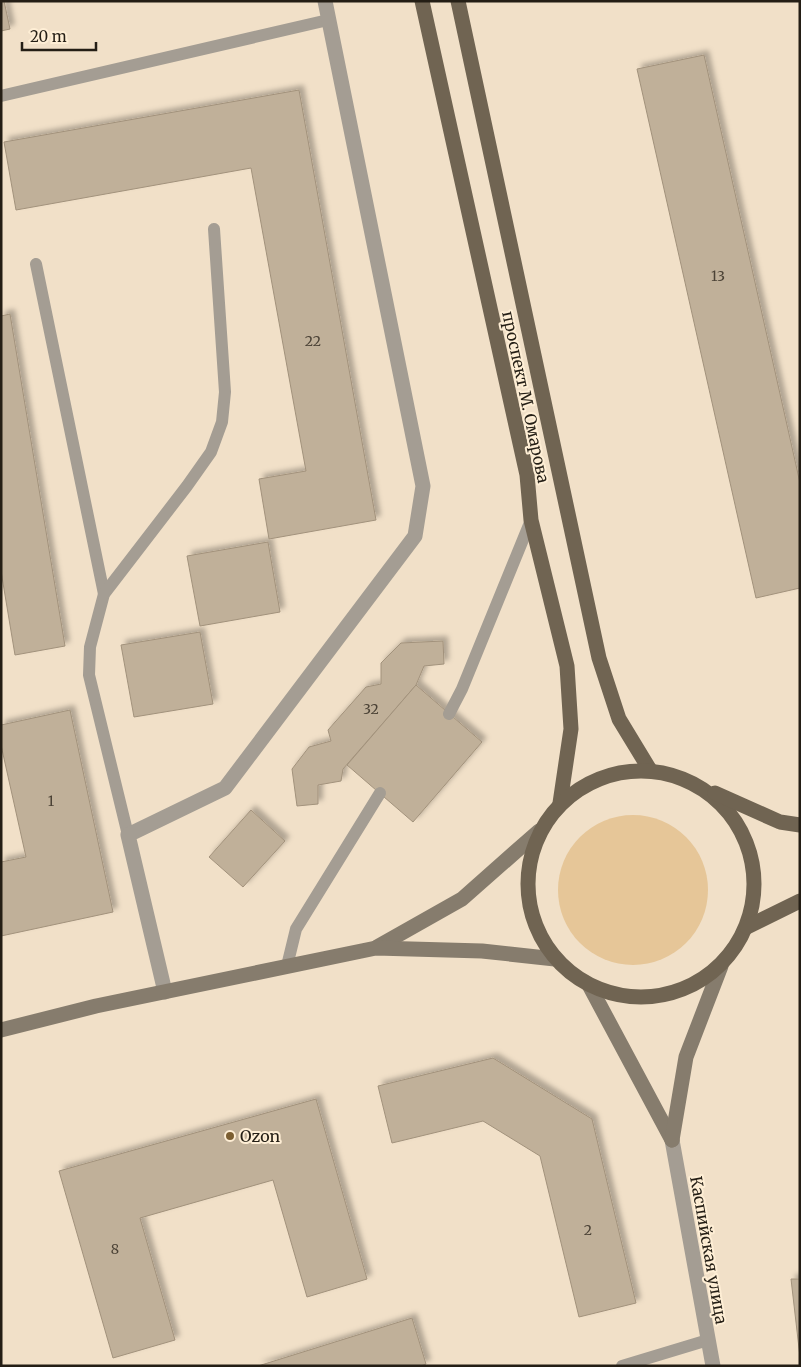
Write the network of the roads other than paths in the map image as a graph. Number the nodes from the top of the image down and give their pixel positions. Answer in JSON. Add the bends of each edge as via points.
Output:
{"nodes":[{"id":1,"x":325,"y":1,"type":"edge"},
{"id":2,"x":422,"y":1,"type":"edge"},
{"id":3,"x":458,"y":1,"type":"edge"},
{"id":4,"x":328,"y":20,"type":"junction"},
{"id":5,"x":1,"y":96,"type":"edge"},
{"id":6,"x":214,"y":229,"type":"dead end"},
{"id":7,"x":36,"y":264,"type":"dead end"},
{"id":8,"x":531,"y":520,"type":"junction"},
{"id":9,"x":104,"y":594,"type":"junction"},
{"id":10,"x":449,"y":714,"type":"dead end"},
{"id":11,"x":650,"y":770,"type":"junction"},
{"id":12,"x":701,"y":787,"type":"junction"},
{"id":13,"x":380,"y":793,"type":"dead end"},
{"id":14,"x":560,"y":802,"type":"junction"},
{"id":15,"x":800,"y":825,"type":"edge"},
{"id":16,"x":539,"y":831,"type":"junction"},
{"id":17,"x":128,"y":835,"type":"junction"},
{"id":18,"x":800,"y":901,"type":"edge"},
{"id":19,"x":747,"y":927,"type":"junction"},
{"id":20,"x":376,"y":948,"type":"junction"},
{"id":21,"x":555,"y":959,"type":"junction"},
{"id":22,"x":287,"y":966,"type":"junction"},
{"id":23,"x":720,"y":966,"type":"junction"},
{"id":24,"x":589,"y":985,"type":"junction"},
{"id":25,"x":165,"y":992,"type":"junction"},
{"id":26,"x":1,"y":1030,"type":"edge"},
{"id":27,"x":672,"y":1140,"type":"junction"},
{"id":28,"x":708,"y":1340,"type":"junction"},
{"id":29,"x":622,"y":1366,"type":"edge"},
{"id":30,"x":713,"y":1366,"type":"edge"}],
"edges":[{"from":1,"to":4,"type":"street"},
{"from":2,"to":8,"type":"main road","name":"проспект М. Омарова","via":[[527,475]]},
{"from":3,"to":11,"type":"main road","name":"проспект М. Омарова","via":[[599,658],[619,718]]},
{"from":4,"to":5,"type":"lane"},
{"from":4,"to":17,"type":"street","via":[[423,486],[416,536],[225,788]]},
{"from":6,"to":9,"type":"lane","via":[[225,392],[222,422],[211,452]]},
{"from":7,"to":9,"type":"lane"},
{"from":8,"to":10,"type":"lane"},
{"from":8,"to":14,"type":"main road","name":"проспект М. Омарова","via":[[568,666],[571,729]]},
{"from":9,"to":17,"type":"lane","via":[[90,647],[89,675]]},
{"from":11,"to":12,"type":"main road"},
{"from":11,"to":14,"type":"main road","via":[[617,772],[586,783]]},
{"from":12,"to":15,"type":"main road","via":[[780,822]]},
{"from":12,"to":19,"type":"main road","via":[[731,813],[750,848],[755,888]]},
{"from":13,"to":22,"type":"lane","via":[[296,929]]},
{"from":14,"to":16,"type":"main road"},
{"from":16,"to":20,"type":"street","via":[[462,899]]},
{"from":16,"to":21,"type":"main road","via":[[527,875],[532,920]]},
{"from":17,"to":25,"type":"street"},
{"from":18,"to":19,"type":"main road"},
{"from":19,"to":23,"type":"main road"},
{"from":20,"to":21,"type":"street","via":[[482,951]]},
{"from":20,"to":22,"type":"street"},
{"from":21,"to":24,"type":"main road"},
{"from":22,"to":25,"type":"street"},
{"from":23,"to":24,"type":"main road","via":[[692,986],[658,997],[622,997]]},
{"from":23,"to":27,"type":"street","via":[[686,1057]]},
{"from":24,"to":27,"type":"street"},
{"from":25,"to":26,"type":"street"},
{"from":27,"to":28,"type":"street","name":"Каспийская улица"},
{"from":28,"to":29,"type":"lane"},
{"from":28,"to":30,"type":"street","name":"Каспийская улица"}]}
